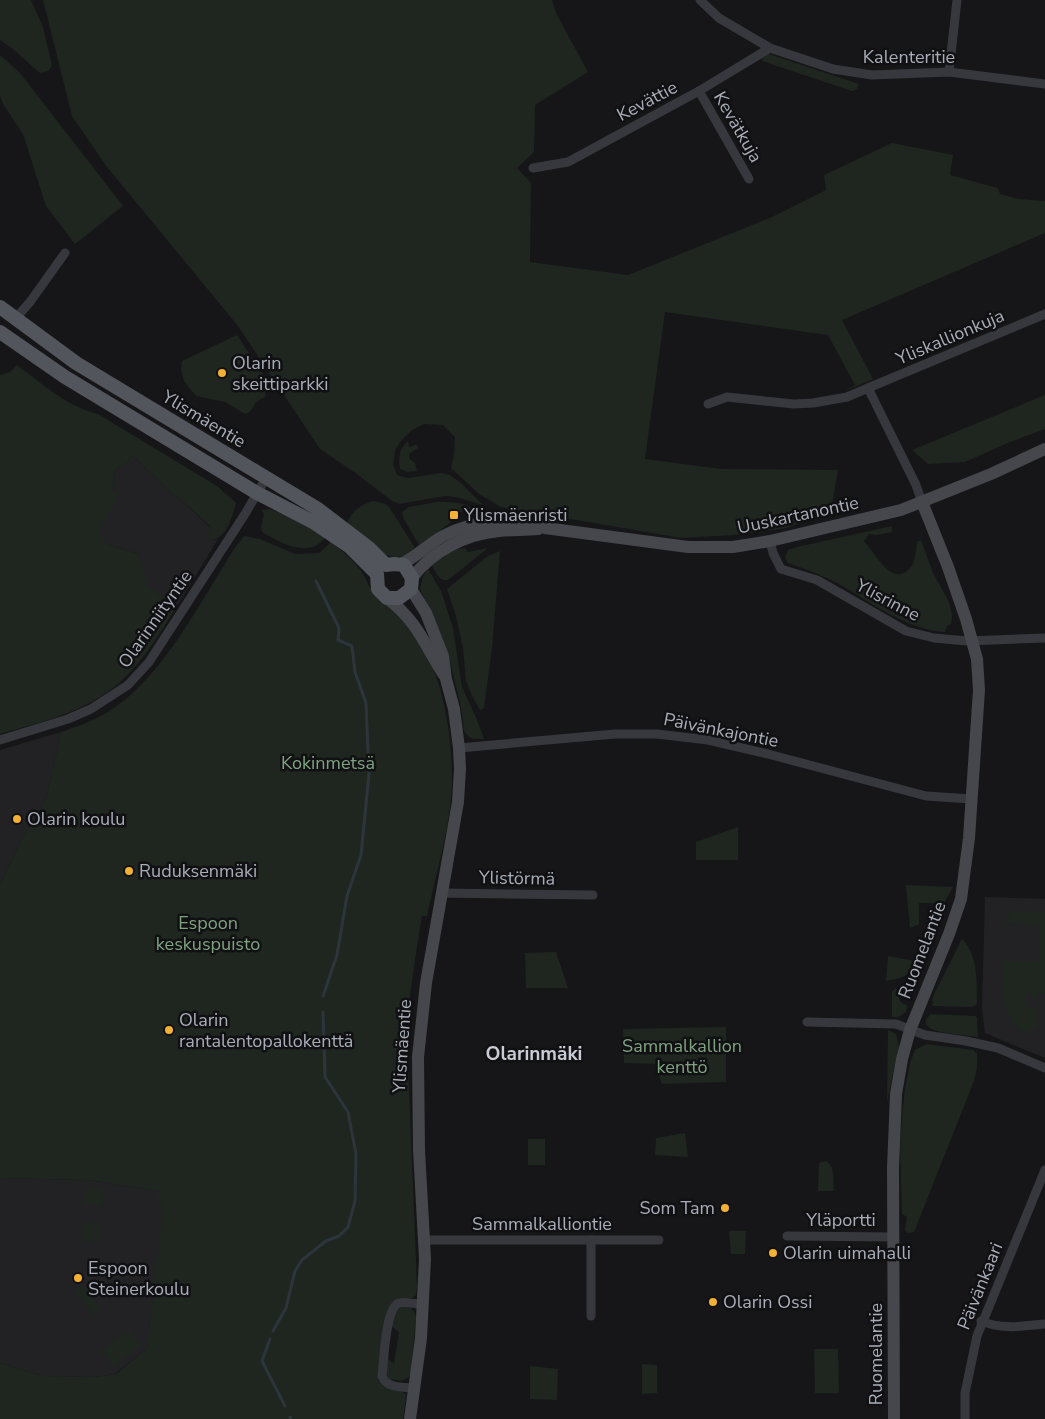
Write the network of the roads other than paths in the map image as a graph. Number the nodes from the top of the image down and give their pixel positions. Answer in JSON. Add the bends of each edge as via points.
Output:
{"nodes":[{"id":1,"x":700,"y":0,"type":"edge"},
{"id":2,"x":957,"y":0,"type":"edge"},
{"id":3,"x":770,"y":48,"type":"junction"},
{"id":4,"x":949,"y":72,"type":"junction"},
{"id":5,"x":1045,"y":84,"type":"edge"},
{"id":6,"x":699,"y":91,"type":"junction"},
{"id":7,"x":533,"y":168,"type":"dead end"},
{"id":8,"x":748,"y":179,"type":"dead end"},
{"id":9,"x":65,"y":254,"type":"dead end"},
{"id":10,"x":0,"y":307,"type":"edge"},
{"id":11,"x":1045,"y":314,"type":"edge"},
{"id":12,"x":15,"y":319,"type":"junction"},
{"id":13,"x":0,"y":332,"type":"edge"},
{"id":14,"x":868,"y":388,"type":"junction"},
{"id":15,"x":708,"y":404,"type":"dead end"},
{"id":16,"x":1045,"y":449,"type":"edge"},
{"id":17,"x":266,"y":478,"type":"junction"},
{"id":18,"x":257,"y":493,"type":"junction"},
{"id":19,"x":922,"y":502,"type":"junction"},
{"id":20,"x":545,"y":528,"type":"junction"},
{"id":21,"x":770,"y":541,"type":"junction"},
{"id":22,"x":401,"y":564,"type":"junction"},
{"id":23,"x":382,"y":570,"type":"junction"},
{"id":24,"x":412,"y":583,"type":"junction"},
{"id":25,"x":387,"y":598,"type":"junction"},
{"id":26,"x":1045,"y":638,"type":"edge"},
{"id":27,"x":972,"y":640,"type":"junction"},
{"id":28,"x":446,"y":678,"type":"junction"},
{"id":29,"x":0,"y":740,"type":"edge"},
{"id":30,"x":459,"y":748,"type":"junction"},
{"id":31,"x":972,"y":799,"type":"junction"},
{"id":32,"x":441,"y":893,"type":"junction"},
{"id":33,"x":593,"y":895,"type":"dead end"},
{"id":34,"x":807,"y":1022,"type":"dead end"},
{"id":35,"x":910,"y":1030,"type":"junction"},
{"id":36,"x":1045,"y":1068,"type":"edge"},
{"id":37,"x":1045,"y":1170,"type":"edge"},
{"id":38,"x":787,"y":1236,"type":"dead end"},
{"id":39,"x":894,"y":1236,"type":"junction"},
{"id":40,"x":424,"y":1240,"type":"junction"},
{"id":41,"x":591,"y":1240,"type":"junction"},
{"id":42,"x":659,"y":1240,"type":"dead end"},
{"id":43,"x":423,"y":1305,"type":"junction"},
{"id":44,"x":591,"y":1316,"type":"dead end"},
{"id":45,"x":981,"y":1321,"type":"junction"},
{"id":46,"x":1045,"y":1324,"type":"edge"},
{"id":47,"x":414,"y":1388,"type":"junction"},
{"id":48,"x":410,"y":1419,"type":"edge"},
{"id":49,"x":894,"y":1419,"type":"edge"},
{"id":50,"x":965,"y":1419,"type":"edge"}],
"edges":[{"from":1,"to":3,"type":"street","name":"Kalenteritie","via":[[719,18]]},
{"from":2,"to":4,"type":"street"},
{"from":3,"to":4,"type":"street","name":"Kalenteritie","via":[[833,69],[861,74]]},
{"from":3,"to":6,"type":"street","name":"Kevättie"},
{"from":4,"to":5,"type":"street","name":"Kalenteritie"},
{"from":6,"to":7,"type":"street","name":"Kevättie","via":[[568,162]]},
{"from":6,"to":8,"type":"street","name":"Kevätkuja"},
{"from":9,"to":12,"type":"street"},
{"from":10,"to":12,"type":"main road","name":"Ylismäentie"},
{"from":11,"to":14,"type":"street","name":"Yliskallionkuja"},
{"from":12,"to":17,"type":"main road","name":"Ylismäentie","via":[[76,363]]},
{"from":13,"to":18,"type":"main road","name":"Ylismäentie","via":[[65,377]]},
{"from":14,"to":15,"type":"street","name":"Yliskallionkuja","via":[[847,397],[813,403],[727,397]]},
{"from":14,"to":19,"type":"street"},
{"from":16,"to":19,"type":"main road","name":"Uuskartanontie"},
{"from":17,"to":18,"type":"street","name":"Olarinniityntie"},
{"from":17,"to":23,"type":"main road","name":"Ylismäentie","via":[[318,509],[369,548]]},
{"from":18,"to":23,"type":"main road","name":"Ylismäentie","via":[[321,527]]},
{"from":18,"to":29,"type":"street","name":"Olarinniityntie","via":[[149,662],[128,685],[91,709],[68,719]]},
{"from":19,"to":21,"type":"main road","name":"Uuskartanontie","via":[[861,521]]},
{"from":19,"to":27,"type":"main road","name":"Ruomelantie"},
{"from":20,"to":21,"type":"main road","name":"Uuskartanontie","via":[[688,547],[733,547]]},
{"from":20,"to":22,"type":"main road","name":"Uuskartanontie","via":[[517,521],[482,522],[444,536]]},
{"from":20,"to":24,"type":"main road","name":"Uuskartanontie","via":[[498,531],[470,537],[431,558],[418,570]]},
{"from":21,"to":27,"type":"street","name":"Ylisrinne","via":[[781,569],[817,580],[906,631],[934,638]]},
{"from":22,"to":23,"type":"main road","via":[[390,564]]},
{"from":22,"to":24,"type":"main road","via":[[407,567]]},
{"from":23,"to":25,"type":"main road","via":[[378,589]]},
{"from":24,"to":25,"type":"main road","via":[[400,598]]},
{"from":24,"to":28,"type":"main road","name":"Ylismäentie","via":[[443,656]]},
{"from":25,"to":28,"type":"main road","name":"Ylismäentie","via":[[412,621]]},
{"from":26,"to":27,"type":"street","name":"Ylisrinne"},
{"from":27,"to":31,"type":"main road","name":"Ruomelantie","via":[[979,690]]},
{"from":28,"to":30,"type":"main road","name":"Ylismäentie"},
{"from":30,"to":31,"type":"street","name":"Päivänkajontie","via":[[615,734],[682,736],[740,747],[926,796]]},
{"from":30,"to":32,"type":"main road","name":"Ylismäentie","via":[[458,802]]},
{"from":31,"to":35,"type":"main road","name":"Ruomelantie","via":[[961,899]]},
{"from":32,"to":33,"type":"street","name":"Ylistörmä"},
{"from":32,"to":40,"type":"main road","name":"Ylismäentie","via":[[418,1057],[418,1150]]},
{"from":34,"to":35,"type":"street","via":[[886,1023]]},
{"from":35,"to":36,"type":"street","via":[[935,1038],[998,1048]]},
{"from":35,"to":39,"type":"main road","name":"Ruomelantie","via":[[900,1068],[895,1108]]},
{"from":37,"to":45,"type":"street","name":"Päivänkaari"},
{"from":38,"to":39,"type":"street","name":"Yläportti"},
{"from":39,"to":49,"type":"main road","name":"Ruomelantie"},
{"from":40,"to":41,"type":"street","name":"Sammalkalliontie"},
{"from":40,"to":43,"type":"main road","name":"Ylismäentie"},
{"from":41,"to":42,"type":"street","name":"Sammalkalliontie"},
{"from":41,"to":44,"type":"street"},
{"from":43,"to":47,"type":"main road","name":"Ylismäentie"},
{"from":43,"to":47,"type":"street","via":[[402,1303],[391,1312],[382,1376],[388,1384]]},
{"from":45,"to":46,"type":"street","via":[[996,1326]]},
{"from":45,"to":50,"type":"street","name":"Päivänkaari","via":[[965,1393]]},
{"from":47,"to":48,"type":"main road","name":"Ylismäentie"}]}
